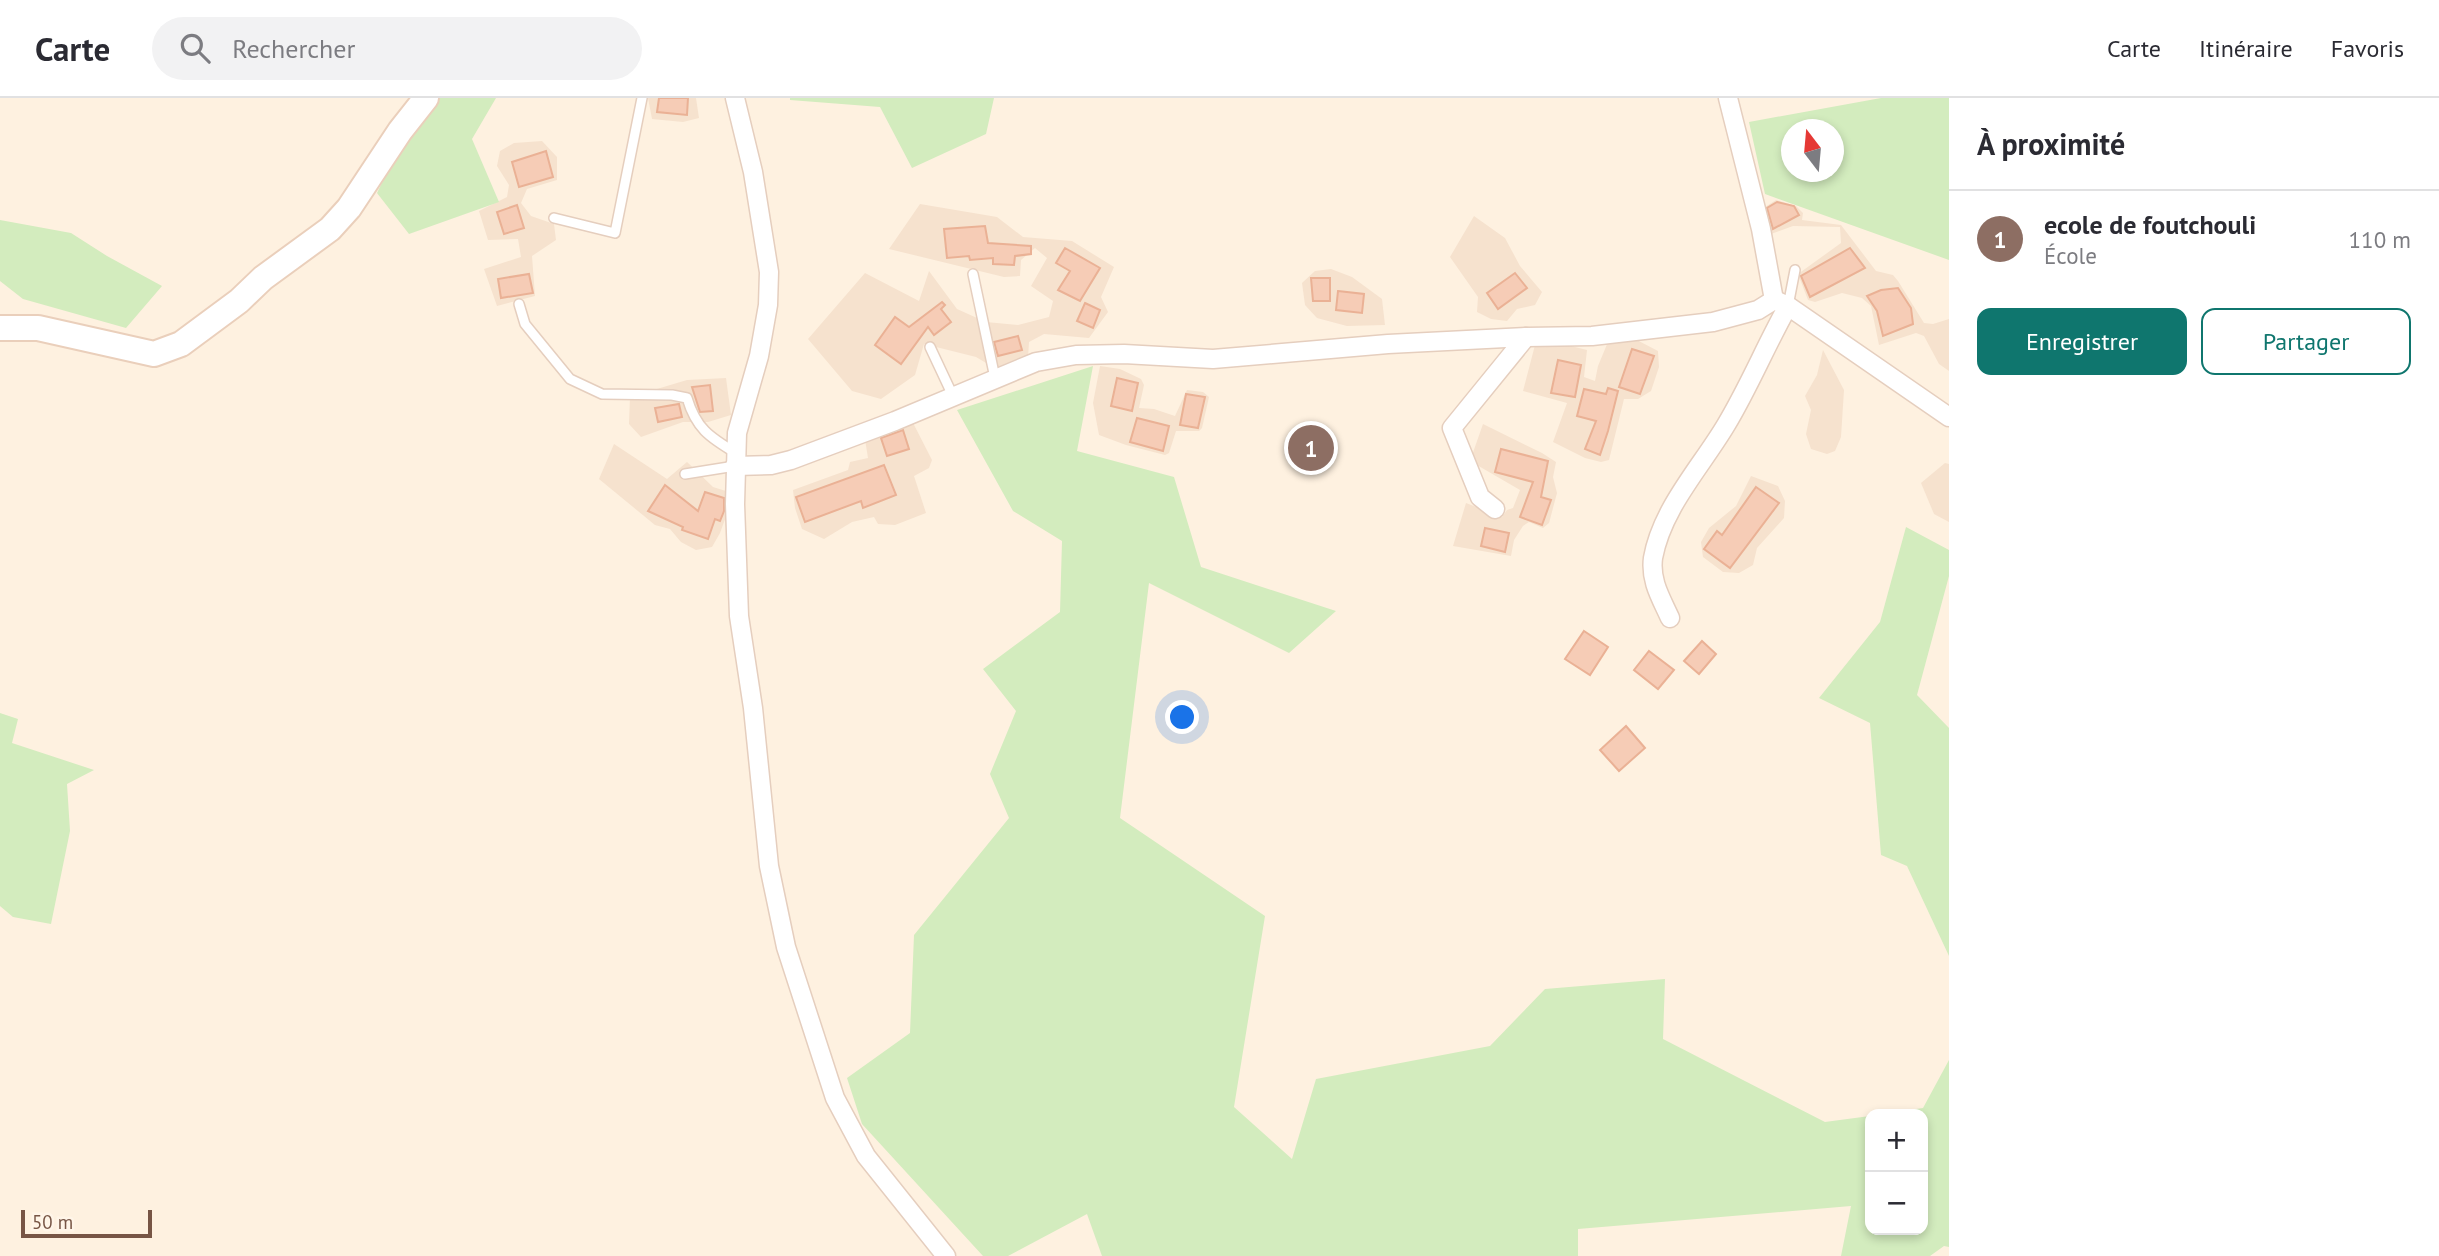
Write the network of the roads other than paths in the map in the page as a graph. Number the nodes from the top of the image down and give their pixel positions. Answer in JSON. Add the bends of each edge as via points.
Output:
{"nodes":[{"id":1,"x":426,"y":98,"type":"edge"},
{"id":2,"x":642,"y":98,"type":"edge"},
{"id":3,"x":735,"y":98,"type":"edge"},
{"id":4,"x":1728,"y":98,"type":"edge"},
{"id":5,"x":554,"y":218,"type":"dead end"},
{"id":6,"x":1796,"y":270,"type":"dead end"},
{"id":7,"x":973,"y":274,"type":"dead end"},
{"id":8,"x":1781,"y":303,"type":"junction"},
{"id":9,"x":519,"y":304,"type":"dead end"},
{"id":10,"x":0,"y":328,"type":"edge"},
{"id":11,"x":1526,"y":337,"type":"junction"},
{"id":12,"x":930,"y":347,"type":"dead end"},
{"id":13,"x":995,"y":378,"type":"junction"},
{"id":14,"x":953,"y":396,"type":"junction"},
{"id":15,"x":1949,"y":416,"type":"edge"},
{"id":16,"x":736,"y":459,"type":"junction"},
{"id":17,"x":685,"y":474,"type":"dead end"},
{"id":18,"x":1495,"y":509,"type":"dead end"},
{"id":19,"x":1671,"y":618,"type":"dead end"},
{"id":20,"x":946,"y":1256,"type":"edge"}],
"edges":[{"from":1,"to":10,"type":"street","via":[[330,229],[181,344],[154,354],[37,328]]},
{"from":2,"to":5,"type":"lane","via":[[615,233]]},
{"from":3,"to":16,"type":"street","via":[[769,272],[768,305],[740,417]]},
{"from":4,"to":8,"type":"street"},
{"from":6,"to":8,"type":"lane"},
{"from":7,"to":13,"type":"lane"},
{"from":8,"to":11,"type":"street","via":[[1713,322],[1592,336]]},
{"from":8,"to":15,"type":"street"},
{"from":8,"to":19,"type":"street","via":[[1724,428],[1692,473],[1662,529],[1653,558],[1653,582]]},
{"from":9,"to":16,"type":"lane","via":[[525,324],[570,379],[602,394],[687,397],[693,418]]},
{"from":11,"to":13,"type":"street","via":[[1213,359],[1086,354],[1036,362]]},
{"from":11,"to":18,"type":"street","via":[[1452,428],[1480,497]]},
{"from":12,"to":14,"type":"lane"},
{"from":13,"to":14,"type":"street"},
{"from":14,"to":16,"type":"street","via":[[791,460],[771,465]]},
{"from":16,"to":17,"type":"lane"},
{"from":16,"to":20,"type":"street","via":[[739,616],[769,866],[786,947],[848,1126],[866,1156]]}]}
